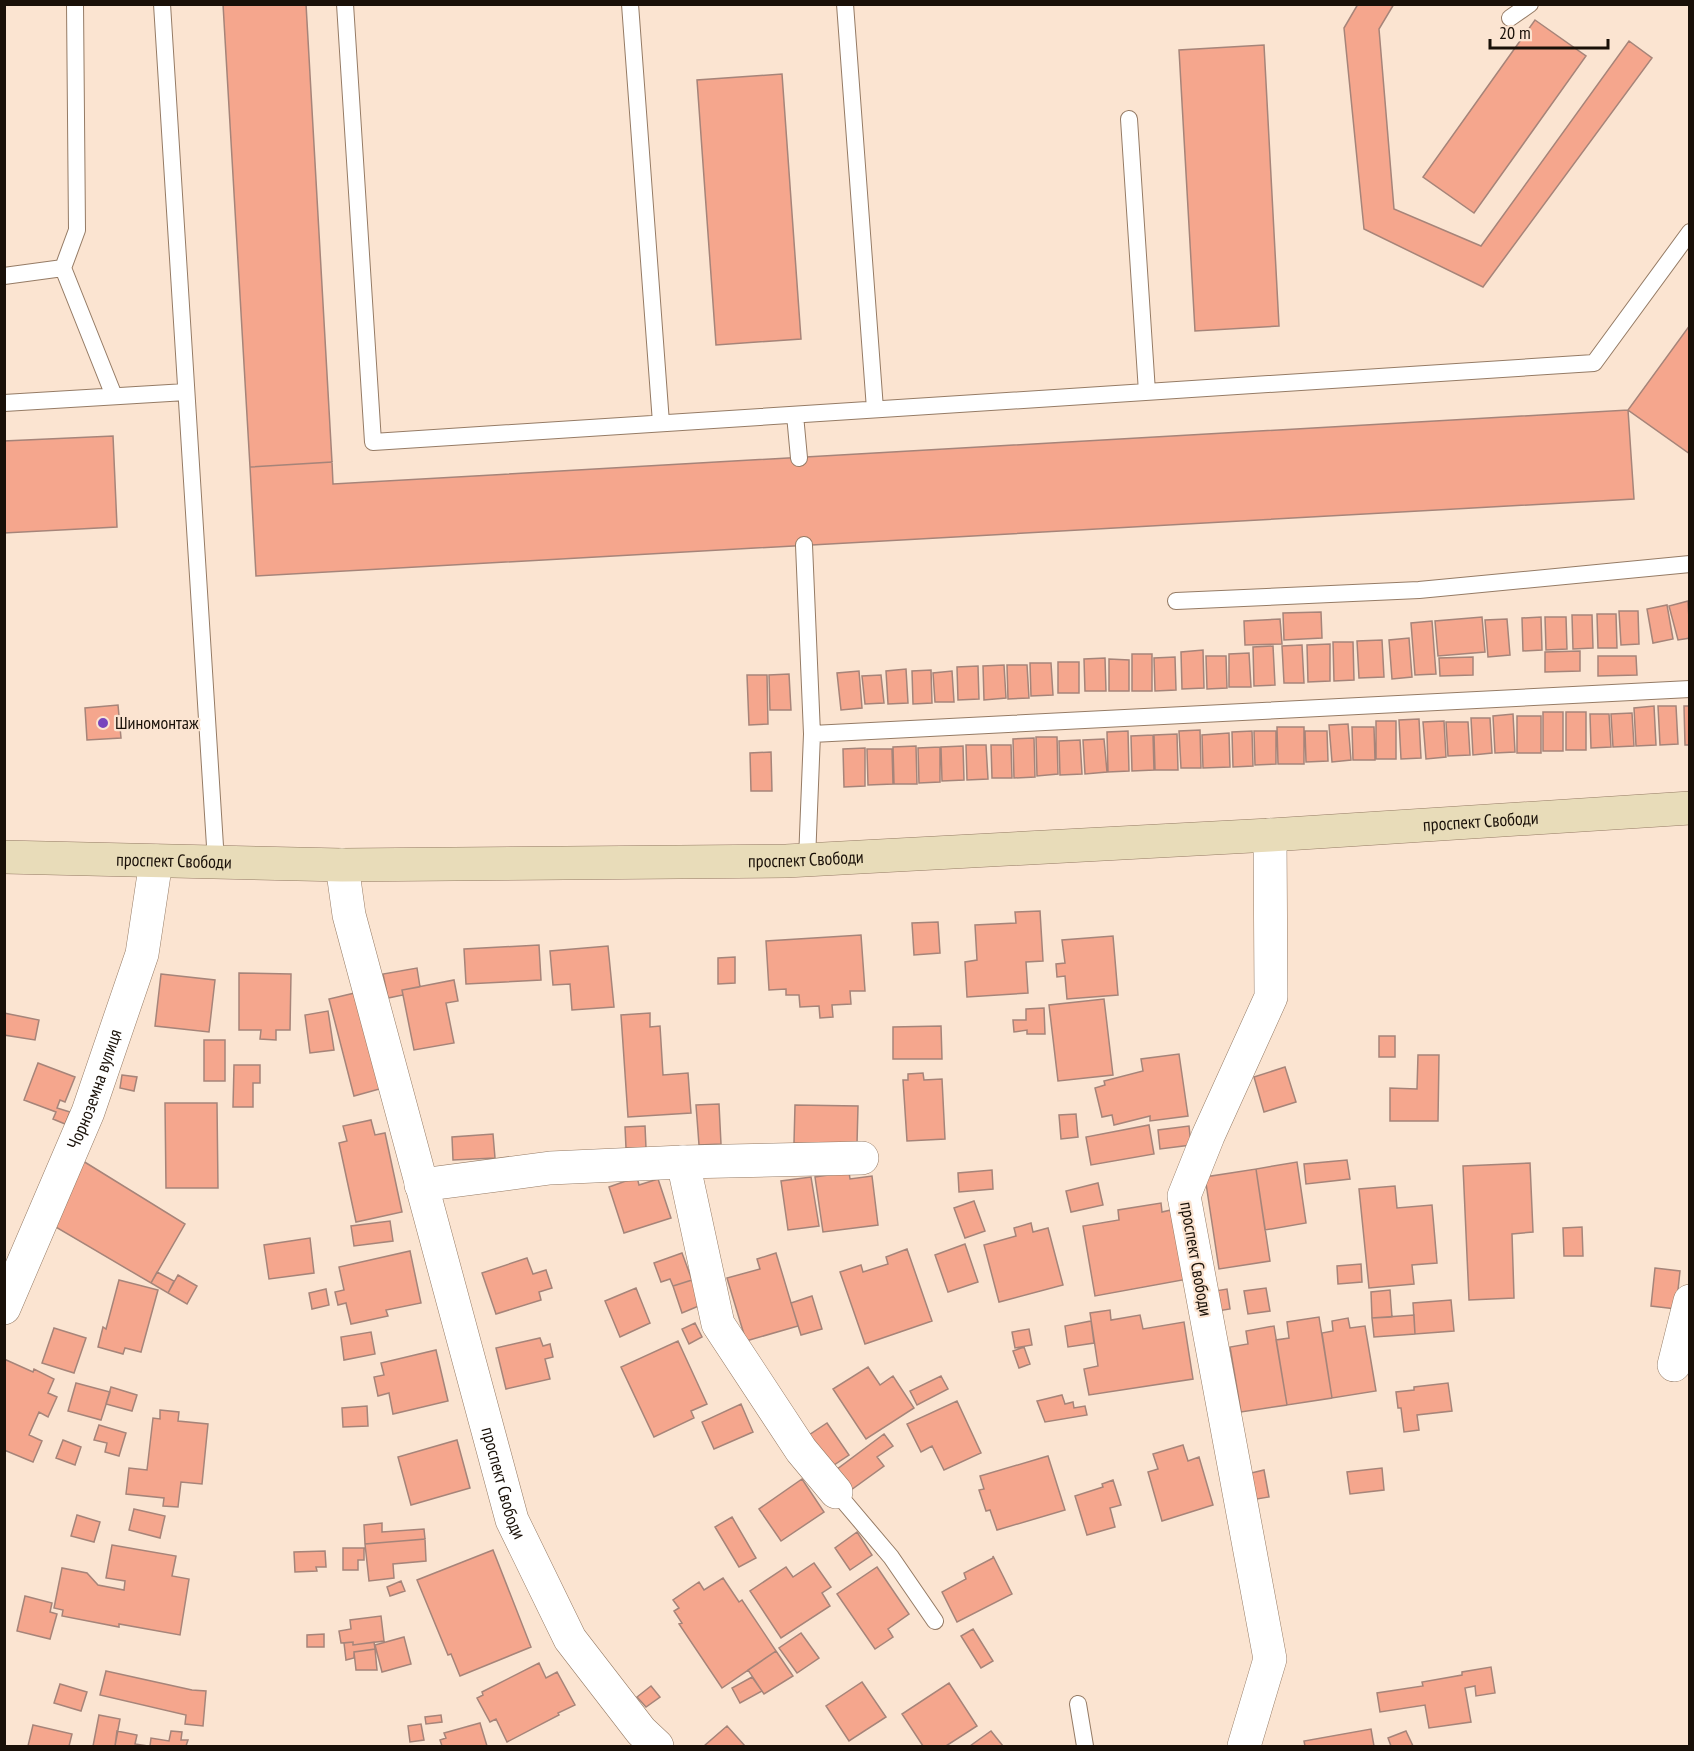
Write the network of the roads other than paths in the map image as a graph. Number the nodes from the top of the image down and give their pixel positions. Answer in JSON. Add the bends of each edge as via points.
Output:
{"nodes":[{"id":1,"x":75,"y":4,"type":"edge"},
{"id":2,"x":162,"y":4,"type":"edge"},
{"id":3,"x":345,"y":4,"type":"edge"},
{"id":4,"x":630,"y":4,"type":"edge"},
{"id":5,"x":845,"y":4,"type":"edge"},
{"id":6,"x":1530,"y":4,"type":"edge"},
{"id":7,"x":1510,"y":18,"type":"dead end"},
{"id":8,"x":1129,"y":119,"type":"dead end"},
{"id":9,"x":1689,"y":232,"type":"edge"},
{"id":10,"x":63,"y":268,"type":"junction"},
{"id":11,"x":4,"y":276,"type":"edge"},
{"id":12,"x":186,"y":392,"type":"junction"},
{"id":13,"x":1148,"y":392,"type":"junction"},
{"id":14,"x":114,"y":396,"type":"junction"},
{"id":15,"x":4,"y":403,"type":"edge"},
{"id":16,"x":875,"y":410,"type":"junction"},
{"id":17,"x":795,"y":415,"type":"junction"},
{"id":18,"x":661,"y":423,"type":"junction"},
{"id":19,"x":799,"y":458,"type":"dead end"},
{"id":20,"x":804,"y":545,"type":"dead end"},
{"id":21,"x":1689,"y":564,"type":"edge"},
{"id":22,"x":1176,"y":601,"type":"dead end"},
{"id":23,"x":1689,"y":689,"type":"edge"},
{"id":24,"x":812,"y":734,"type":"junction"},
{"id":25,"x":1689,"y":808,"type":"edge"},
{"id":26,"x":1270,"y":835,"type":"junction"},
{"id":27,"x":4,"y":857,"type":"edge"},
{"id":28,"x":807,"y":860,"type":"junction"},
{"id":29,"x":156,"y":861,"type":"junction"},
{"id":30,"x":216,"y":862,"type":"junction"},
{"id":31,"x":342,"y":865,"type":"junction"},
{"id":32,"x":862,"y":1158,"type":"dead end"},
{"id":33,"x":683,"y":1162,"type":"junction"},
{"id":34,"x":421,"y":1185,"type":"junction"},
{"id":35,"x":1689,"y":1301,"type":"edge"},
{"id":36,"x":4,"y":1308,"type":"edge"},
{"id":37,"x":1674,"y":1365,"type":"dead end"},
{"id":38,"x":836,"y":1492,"type":"joint"},
{"id":39,"x":935,"y":1621,"type":"dead end"},
{"id":40,"x":1078,"y":1704,"type":"dead end"},
{"id":41,"x":642,"y":1741,"type":"edge"},
{"id":42,"x":1085,"y":1746,"type":"edge"},
{"id":43,"x":1244,"y":1746,"type":"edge"}],
"edges":[{"from":1,"to":10,"type":"lane","via":[[77,230]]},
{"from":2,"to":12,"type":"lane"},
{"from":3,"to":18,"type":"lane","via":[[373,442]]},
{"from":4,"to":18,"type":"lane"},
{"from":5,"to":16,"type":"lane"},
{"from":6,"to":7,"type":"lane"},
{"from":8,"to":13,"type":"lane"},
{"from":9,"to":13,"type":"lane","via":[[1594,363]]},
{"from":10,"to":11,"type":"lane"},
{"from":10,"to":14,"type":"lane"},
{"from":12,"to":14,"type":"lane"},
{"from":12,"to":30,"type":"lane"},
{"from":13,"to":16,"type":"lane"},
{"from":14,"to":15,"type":"lane"},
{"from":16,"to":17,"type":"lane"},
{"from":17,"to":18,"type":"lane"},
{"from":17,"to":19,"type":"lane"},
{"from":20,"to":24,"type":"lane"},
{"from":21,"to":22,"type":"lane","via":[[1419,590]]},
{"from":23,"to":24,"type":"lane"},
{"from":24,"to":28,"type":"lane"},
{"from":25,"to":26,"type":"main road","name":"проспект Свободи"},
{"from":26,"to":28,"type":"main road","name":"проспект Свободи"},
{"from":26,"to":43,"type":"street","name":"проспект Свободи","via":[[1271,997],[1184,1196],[1270,1659]]},
{"from":27,"to":29,"type":"main road","name":"проспект Свободи"},
{"from":28,"to":31,"type":"main road","name":"проспект Свободи"},
{"from":29,"to":30,"type":"main road","name":"проспект Свободи"},
{"from":29,"to":36,"type":"street","name":"Чорноземна вулиця","via":[[142,954],[88,1112]]},
{"from":30,"to":31,"type":"main road","name":"проспект Свободи"},
{"from":31,"to":34,"type":"street","name":"проспект Свободи","via":[[349,915]]},
{"from":32,"to":33,"type":"street"},
{"from":33,"to":34,"type":"street","via":[[550,1168]]},
{"from":33,"to":38,"type":"street","via":[[718,1324],[801,1450]]},
{"from":34,"to":41,"type":"street","name":"проспект Свободи","via":[[512,1520],[570,1639]]},
{"from":35,"to":37,"type":"street"},
{"from":38,"to":39,"type":"lane","via":[[891,1557]]},
{"from":40,"to":42,"type":"lane"}]}
